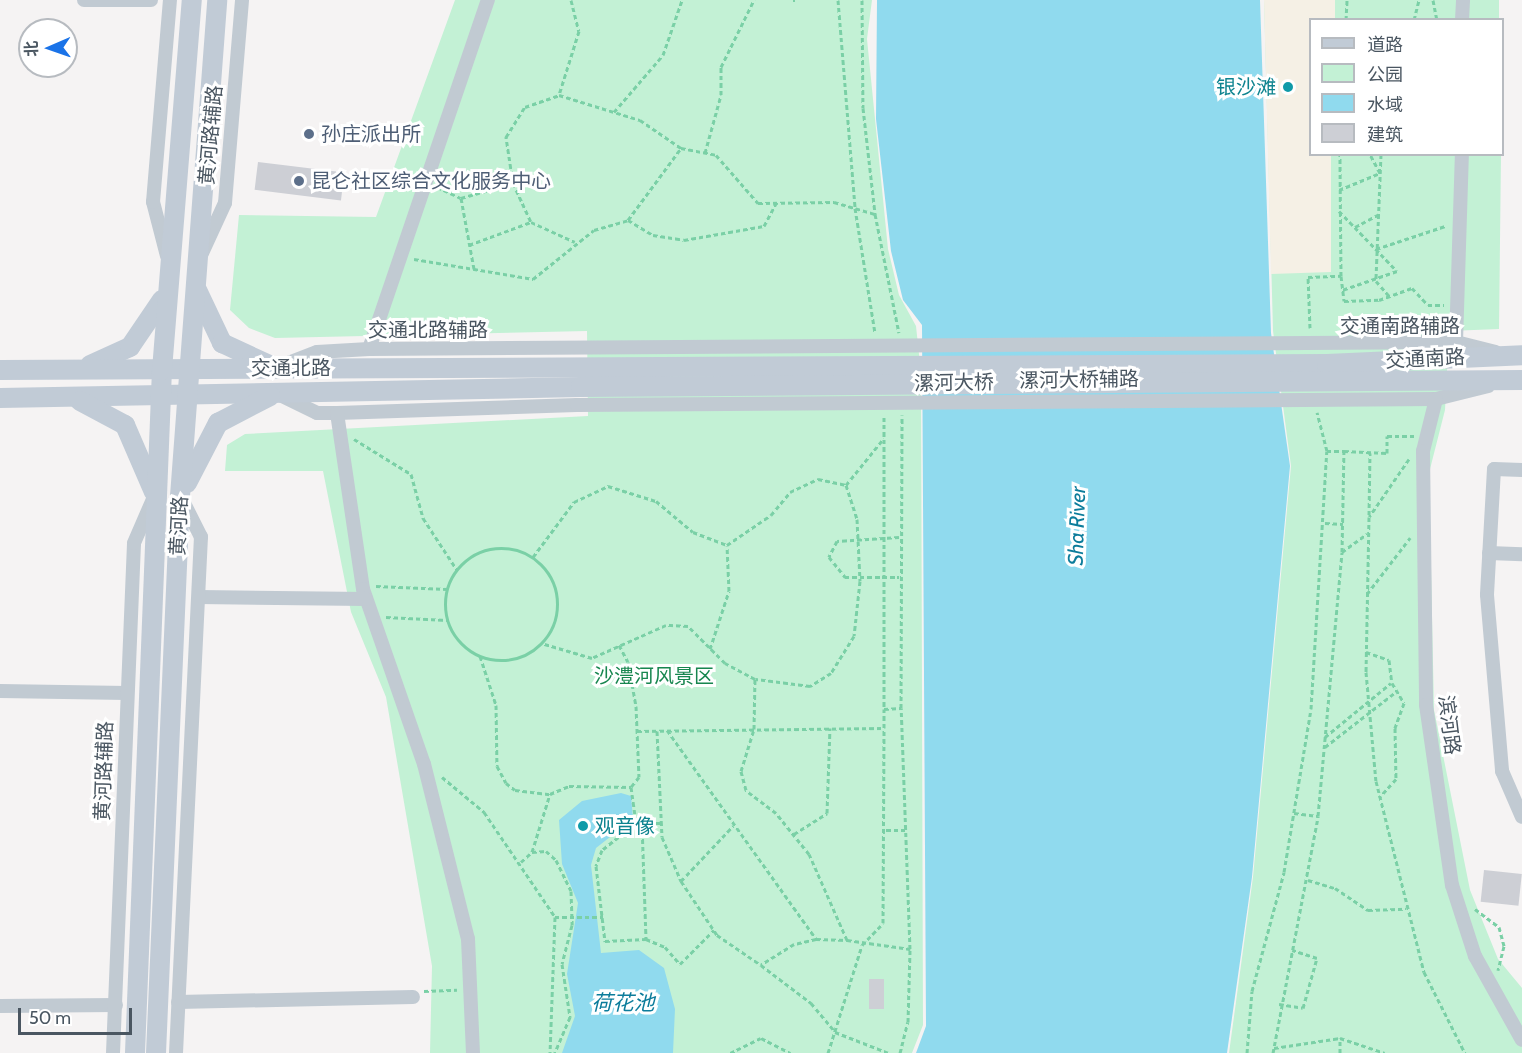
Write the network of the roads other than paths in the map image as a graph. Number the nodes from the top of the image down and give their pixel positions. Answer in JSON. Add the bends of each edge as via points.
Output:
{"nodes":[{"id":1,"x":84,"y":0,"type":"edge"},
{"id":2,"x":151,"y":0,"type":"edge"},
{"id":3,"x":170,"y":0,"type":"edge"},
{"id":4,"x":186,"y":0,"type":"edge"},
{"id":5,"x":192,"y":0,"type":"edge"},
{"id":6,"x":217,"y":0,"type":"edge"},
{"id":7,"x":242,"y":0,"type":"edge"},
{"id":8,"x":488,"y":0,"type":"edge"},
{"id":9,"x":1463,"y":0,"type":"edge"},
{"id":10,"x":1462,"y":18,"type":"edge"},
{"id":11,"x":1462,"y":156,"type":"edge"},
{"id":12,"x":170,"y":266,"type":"junction"},
{"id":13,"x":195,"y":275,"type":"junction"},
{"id":14,"x":168,"y":286,"type":"junction"},
{"id":15,"x":1456,"y":342,"type":"junction"},
{"id":16,"x":583,"y":348,"type":"joint"},
{"id":17,"x":369,"y":349,"type":"junction"},
{"id":18,"x":1514,"y":354,"type":"edge"},
{"id":19,"x":275,"y":368,"type":"junction"},
{"id":20,"x":0,"y":370,"type":"edge"},
{"id":21,"x":73,"y":370,"type":"junction"},
{"id":22,"x":162,"y":370,"type":"junction"},
{"id":23,"x":190,"y":370,"type":"junction"},
{"id":24,"x":1328,"y":371,"type":"junction"},
{"id":25,"x":1517,"y":380,"type":"edge"},
{"id":26,"x":580,"y":387,"type":"junction"},
{"id":27,"x":276,"y":393,"type":"junction"},
{"id":28,"x":160,"y":396,"type":"junction"},
{"id":29,"x":189,"y":396,"type":"junction"},
{"id":30,"x":69,"y":397,"type":"junction"},
{"id":31,"x":0,"y":398,"type":"edge"},
{"id":32,"x":1437,"y":399,"type":"junction"},
{"id":33,"x":337,"y":413,"type":"junction"},
{"id":34,"x":1522,"y":470,"type":"edge"},
{"id":35,"x":155,"y":495,"type":"junction"},
{"id":36,"x":180,"y":496,"type":"junction"},
{"id":37,"x":1489,"y":554,"type":"junction"},
{"id":38,"x":1522,"y":554,"type":"edge"},
{"id":39,"x":364,"y":592,"type":"junction"},
{"id":40,"x":199,"y":597,"type":"junction"},
{"id":41,"x":0,"y":691,"type":"edge"},
{"id":42,"x":127,"y":693,"type":"junction"},
{"id":43,"x":1522,"y":817,"type":"edge"},
{"id":44,"x":413,"y":997,"type":"road end"},
{"id":45,"x":178,"y":1002,"type":"junction"},
{"id":46,"x":116,"y":1005,"type":"junction"},
{"id":47,"x":0,"y":1006,"type":"edge"},
{"id":48,"x":1522,"y":1040,"type":"edge"},
{"id":49,"x":113,"y":1053,"type":"edge"},
{"id":50,"x":135,"y":1053,"type":"edge"},
{"id":51,"x":156,"y":1053,"type":"edge"},
{"id":52,"x":176,"y":1053,"type":"edge"},
{"id":53,"x":473,"y":1053,"type":"edge"}],
"edges":[{"from":1,"to":2,"type":"street"},
{"from":3,"to":12,"type":"street","via":[[153,202]]},
{"from":4,"to":5,"type":"street"},
{"from":5,"to":12,"type":"main road","name":"黄河路"},
{"from":6,"to":13,"type":"main road","name":"黄河路"},
{"from":7,"to":13,"type":"street","name":"黄河路辅路","via":[[225,203]]},
{"from":8,"to":17,"type":"street"},
{"from":9,"to":10,"type":"street"},
{"from":11,"to":15,"type":"street"},
{"from":12,"to":14,"type":"main road","name":"黄河路"},
{"from":13,"to":19,"type":"main road","via":[[222,343]]},
{"from":13,"to":23,"type":"main road","name":"黄河路"},
{"from":14,"to":21,"type":"main road","via":[[150,324],[130,347]]},
{"from":14,"to":22,"type":"main road","name":"黄河路"},
{"from":15,"to":18,"type":"street","name":"交通南路辅路"},
{"from":15,"to":24,"type":"street","name":"交通南路辅路"},
{"from":16,"to":17,"type":"street","name":"交通北路辅路"},
{"from":16,"to":24,"type":"street","name":"漯河大桥辅路"},
{"from":17,"to":19,"type":"street","name":"交通北路辅路","via":[[317,352]]},
{"from":18,"to":24,"type":"main road","name":"交通南路"},
{"from":19,"to":23,"type":"main road","name":"交通北路"},
{"from":19,"to":26,"type":"main road","name":"交通北路"},
{"from":20,"to":21,"type":"main road","name":"交通北路"},
{"from":21,"to":22,"type":"main road","name":"交通北路"},
{"from":22,"to":23,"type":"main road","name":"交通北路"},
{"from":22,"to":28,"type":"main road","name":"黄河路"},
{"from":23,"to":29,"type":"main road","name":"黄河路"},
{"from":24,"to":25,"type":"main road","name":"交通南路"},
{"from":24,"to":26,"type":"main road","name":"漯河大桥"},
{"from":24,"to":32,"type":"street"},
{"from":25,"to":32,"type":"street"},
{"from":26,"to":27,"type":"main road","name":"交通北路"},
{"from":26,"to":33,"type":"street"},
{"from":27,"to":29,"type":"main road","name":"交通北路"},
{"from":27,"to":33,"type":"street","via":[[317,412]]},
{"from":27,"to":36,"type":"main road","via":[[218,423]]},
{"from":28,"to":29,"type":"main road","name":"交通北路"},
{"from":28,"to":30,"type":"main road","name":"交通北路"},
{"from":28,"to":35,"type":"main road","name":"黄河路"},
{"from":29,"to":36,"type":"main road","name":"黄河路"},
{"from":30,"to":31,"type":"main road","name":"交通北路"},
{"from":30,"to":35,"type":"main road","via":[[125,425]]},
{"from":32,"to":48,"type":"street","name":"滨河路","via":[[1427,436],[1421,521],[1426,705],[1456,895],[1475,956]]},
{"from":33,"to":39,"type":"street"},
{"from":34,"to":37,"type":"street","via":[[1494,469]]},
{"from":35,"to":42,"type":"street","name":"黄河路辅路","via":[[134,543]]},
{"from":35,"to":50,"type":"main road","name":"黄河路"},
{"from":36,"to":40,"type":"street","via":[[201,537]]},
{"from":36,"to":51,"type":"main road","name":"黄河路"},
{"from":37,"to":38,"type":"street"},
{"from":37,"to":43,"type":"street","via":[[1487,595],[1502,771]]},
{"from":39,"to":40,"type":"street"},
{"from":39,"to":53,"type":"street","via":[[424,764],[468,939]]},
{"from":40,"to":45,"type":"street"},
{"from":41,"to":42,"type":"street"},
{"from":42,"to":46,"type":"street","name":"黄河路辅路"},
{"from":44,"to":45,"type":"street"},
{"from":45,"to":52,"type":"street"},
{"from":46,"to":47,"type":"street"},
{"from":46,"to":49,"type":"street","name":"黄河路辅路"}]}
